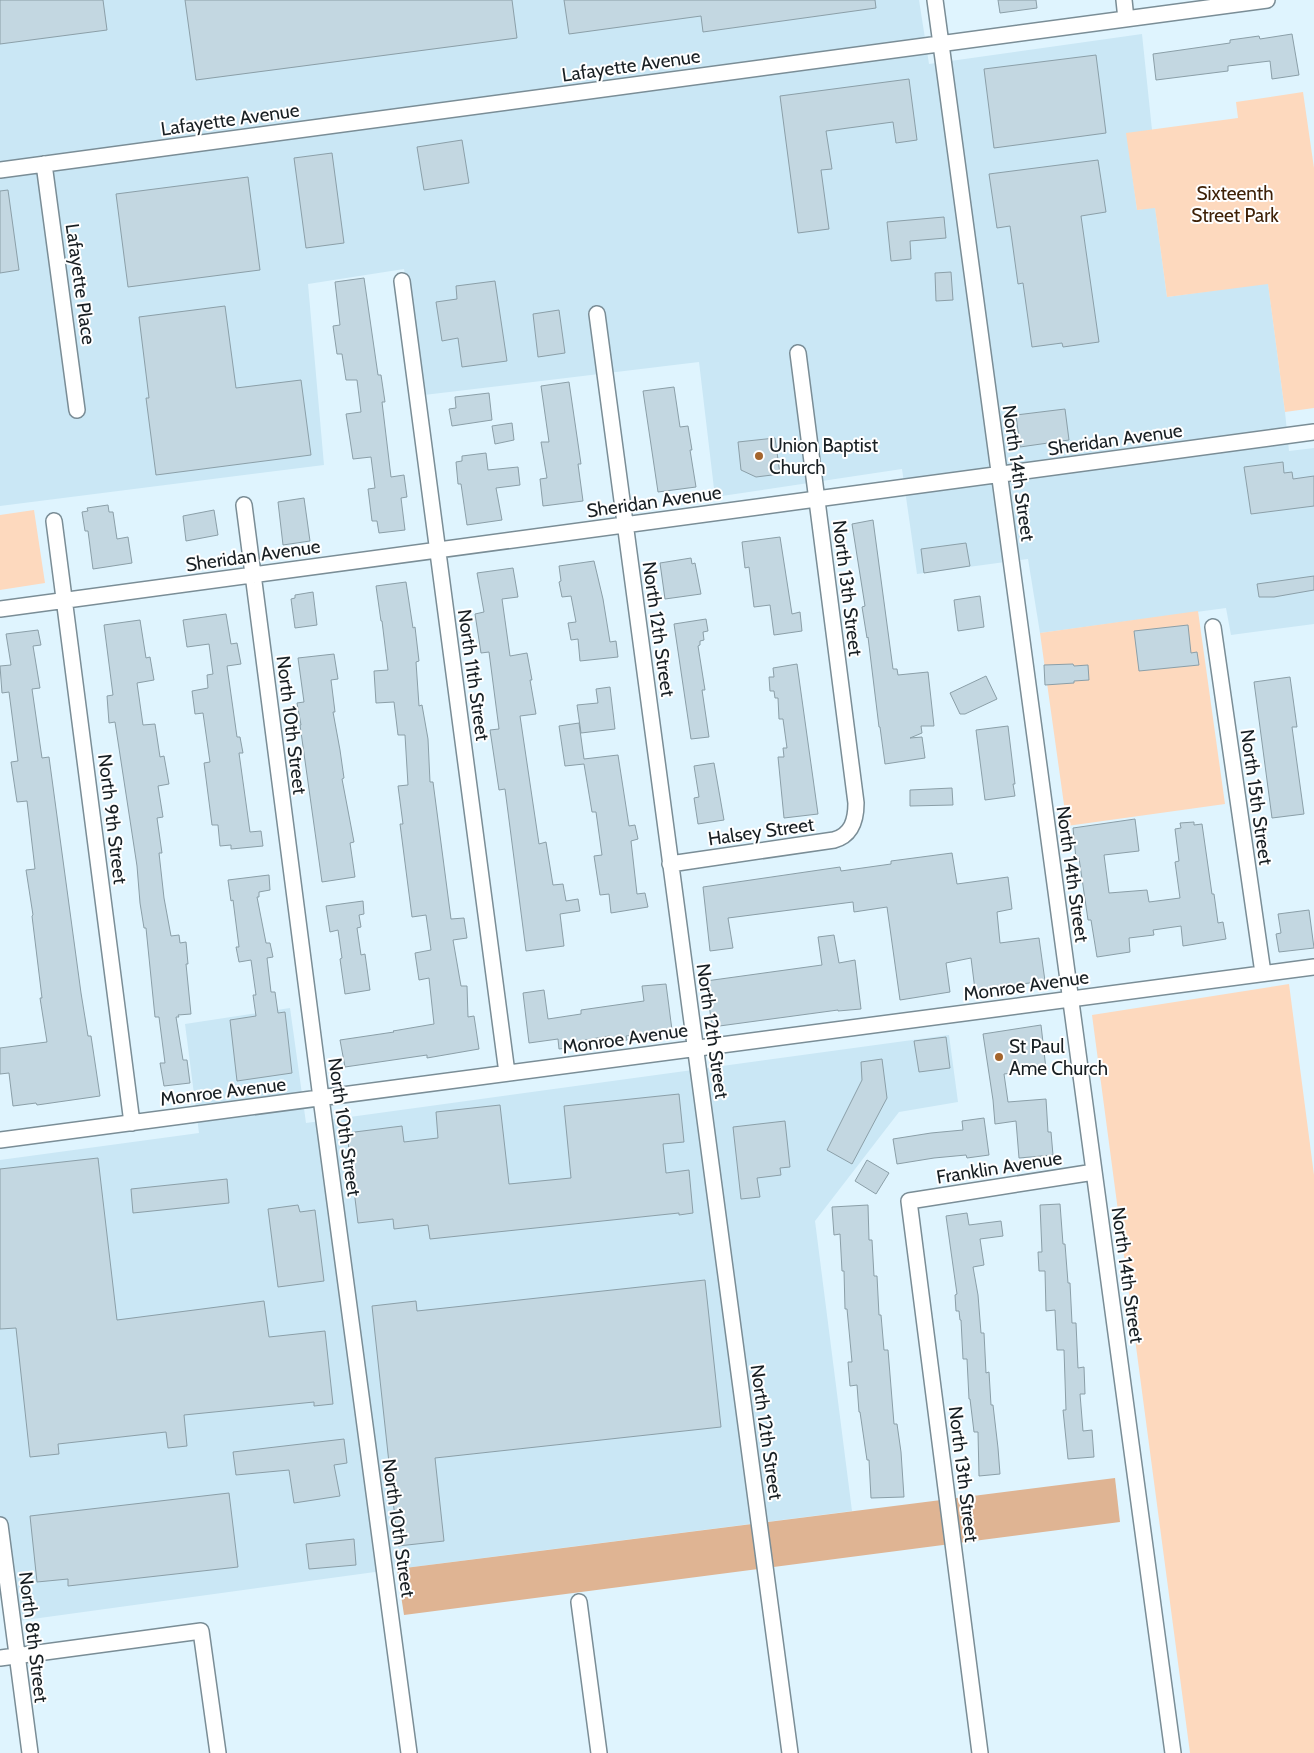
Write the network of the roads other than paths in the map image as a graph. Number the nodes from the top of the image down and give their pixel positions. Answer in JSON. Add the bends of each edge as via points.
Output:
{"nodes":[{"id":1,"x":935,"y":0,"type":"edge"},
{"id":2,"x":1124,"y":0,"type":"edge"},
{"id":3,"x":1268,"y":0,"type":"edge"},
{"id":4,"x":1126,"y":19,"type":"junction"},
{"id":5,"x":940,"y":44,"type":"junction"},
{"id":6,"x":44,"y":164,"type":"junction"},
{"id":7,"x":0,"y":170,"type":"edge"},
{"id":8,"x":402,"y":282,"type":"dead end"},
{"id":9,"x":597,"y":314,"type":"dead end"},
{"id":10,"x":798,"y":353,"type":"dead end"},
{"id":11,"x":77,"y":410,"type":"dead end"},
{"id":12,"x":1314,"y":432,"type":"edge"},
{"id":13,"x":999,"y":474,"type":"junction"},
{"id":14,"x":816,"y":499,"type":"junction"},
{"id":15,"x":244,"y":506,"type":"dead end"},
{"id":16,"x":54,"y":521,"type":"dead end"},
{"id":17,"x":625,"y":525,"type":"junction"},
{"id":18,"x":437,"y":550,"type":"junction"},
{"id":19,"x":253,"y":575,"type":"junction"},
{"id":20,"x":64,"y":600,"type":"junction"},
{"id":21,"x":0,"y":609,"type":"edge"},
{"id":22,"x":1213,"y":627,"type":"dead end"},
{"id":23,"x":852,"y":828,"type":"joint"},
{"id":24,"x":670,"y":864,"type":"junction"},
{"id":25,"x":1314,"y":967,"type":"edge"},
{"id":26,"x":1263,"y":974,"type":"junction"},
{"id":27,"x":1070,"y":999,"type":"junction"},
{"id":28,"x":695,"y":1049,"type":"junction"},
{"id":29,"x":507,"y":1073,"type":"junction"},
{"id":30,"x":321,"y":1098,"type":"junction"},
{"id":31,"x":132,"y":1123,"type":"junction"},
{"id":32,"x":0,"y":1140,"type":"edge"},
{"id":33,"x":1094,"y":1172,"type":"junction"},
{"id":34,"x":909,"y":1201,"type":"joint"},
{"id":35,"x":0,"y":1525,"type":"edge"},
{"id":36,"x":579,"y":1602,"type":"dead end"},
{"id":37,"x":16,"y":1656,"type":"junction"},
{"id":38,"x":0,"y":1658,"type":"edge"},
{"id":39,"x":30,"y":1753,"type":"edge"},
{"id":40,"x":218,"y":1753,"type":"edge"},
{"id":41,"x":409,"y":1753,"type":"edge"},
{"id":42,"x":599,"y":1753,"type":"edge"},
{"id":43,"x":790,"y":1753,"type":"edge"},
{"id":44,"x":980,"y":1753,"type":"edge"},
{"id":45,"x":1173,"y":1753,"type":"edge"}],
"edges":[{"from":1,"to":5,"type":"street","name":"North 14th Street"},
{"from":2,"to":4,"type":"street"},
{"from":3,"to":4,"type":"street","name":"Lafayette Avenue"},
{"from":4,"to":5,"type":"street","name":"Lafayette Avenue"},
{"from":5,"to":6,"type":"street","name":"Lafayette Avenue"},
{"from":5,"to":13,"type":"street","name":"North 14th Street"},
{"from":6,"to":7,"type":"street","name":"Lafayette Avenue"},
{"from":6,"to":11,"type":"street","name":"Lafayette Place"},
{"from":8,"to":18,"type":"street","name":"North 11th Street"},
{"from":9,"to":17,"type":"street","name":"North 12th Street"},
{"from":10,"to":14,"type":"street","name":"North 13th Street"},
{"from":12,"to":13,"type":"street","name":"Sheridan Avenue"},
{"from":13,"to":14,"type":"street","name":"Sheridan Avenue"},
{"from":13,"to":27,"type":"street","name":"North 14th Street"},
{"from":14,"to":17,"type":"street","name":"Sheridan Avenue"},
{"from":14,"to":23,"type":"street","name":"North 13th Street","via":[[856,803]]},
{"from":15,"to":19,"type":"street","name":"North 10th Street"},
{"from":16,"to":20,"type":"street","name":"North 9th Street"},
{"from":17,"to":18,"type":"street","name":"Sheridan Avenue"},
{"from":17,"to":24,"type":"street","name":"North 12th Street"},
{"from":18,"to":19,"type":"street","name":"Sheridan Avenue"},
{"from":18,"to":29,"type":"street","name":"North 11th Street"},
{"from":19,"to":20,"type":"street","name":"Sheridan Avenue"},
{"from":19,"to":30,"type":"street","name":"North 10th Street"},
{"from":20,"to":21,"type":"street","name":"Sheridan Avenue"},
{"from":20,"to":31,"type":"street","name":"North 9th Street"},
{"from":22,"to":26,"type":"street","name":"North 15th Street"},
{"from":23,"to":24,"type":"street","name":"Halsey Street","via":[[834,840]]},
{"from":24,"to":28,"type":"street","name":"North 12th Street"},
{"from":25,"to":26,"type":"street","name":"Monroe Avenue"},
{"from":26,"to":27,"type":"street","name":"Monroe Avenue"},
{"from":27,"to":28,"type":"street","name":"Monroe Avenue"},
{"from":27,"to":33,"type":"street","name":"North 14th Street"},
{"from":28,"to":29,"type":"street","name":"Monroe Avenue"},
{"from":28,"to":43,"type":"street","name":"North 12th Street"},
{"from":29,"to":30,"type":"street","name":"Monroe Avenue"},
{"from":30,"to":31,"type":"street","name":"Monroe Avenue"},
{"from":30,"to":41,"type":"street","name":"North 10th Street"},
{"from":31,"to":32,"type":"street","name":"Monroe Avenue"},
{"from":33,"to":34,"type":"street","name":"Franklin Avenue"},
{"from":33,"to":45,"type":"street","name":"North 14th Street"},
{"from":34,"to":44,"type":"street","name":"North 13th Street"},
{"from":35,"to":37,"type":"street","name":"North 8th Street"},
{"from":36,"to":42,"type":"street"},
{"from":37,"to":38,"type":"street"},
{"from":37,"to":39,"type":"street","name":"North 8th Street"},
{"from":37,"to":40,"type":"street","via":[[202,1631]]}]}
